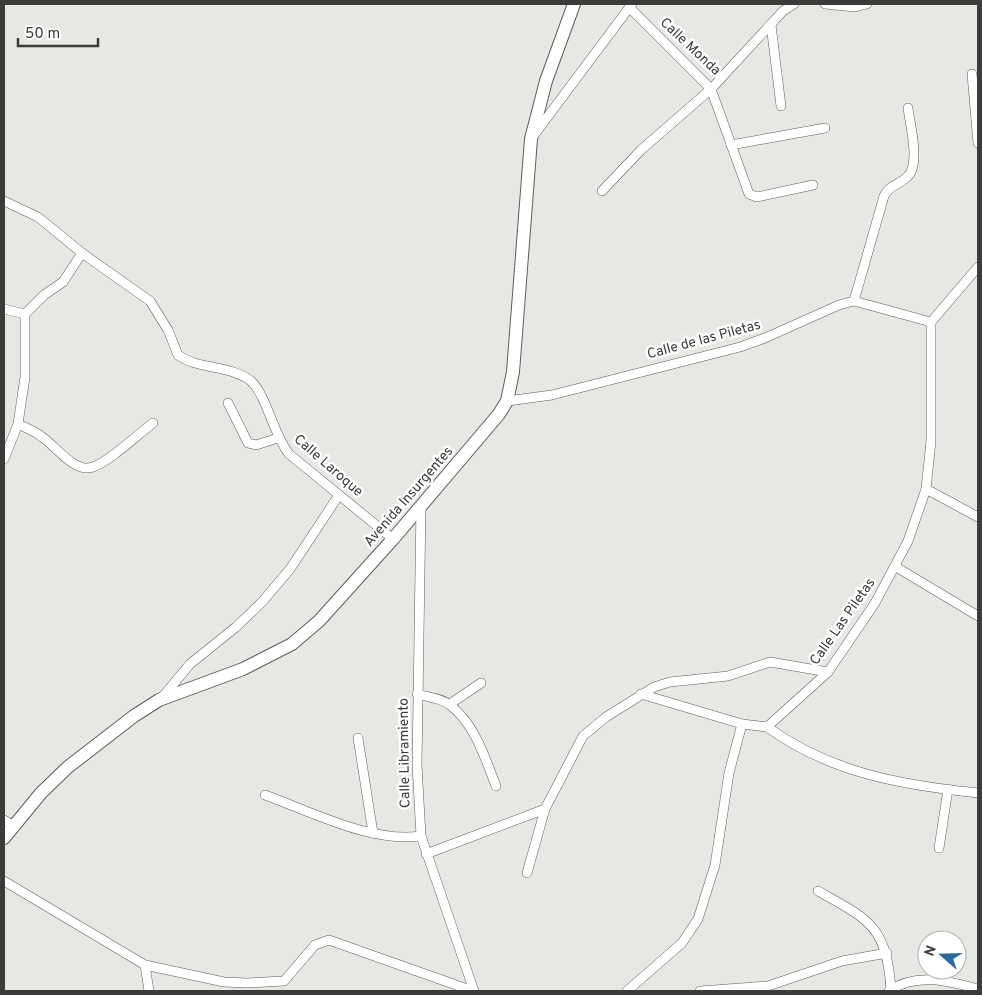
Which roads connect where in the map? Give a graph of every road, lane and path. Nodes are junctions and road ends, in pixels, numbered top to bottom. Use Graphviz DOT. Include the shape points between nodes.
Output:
graph roads {
  1 [pos="574,4"];
  2 [pos="794,4"];
  3 [pos="825,4"];
  4 [pos="867,4"];
  5 [pos="631,6"];
  6 [pos="771,25"];
  7 [pos="972,74"];
  8 [pos="711,89"];
  9 [pos="781,106"];
  10 [pos="908,108"];
  11 [pos="825,128"];
  12 [pos="530,140"];
  13 [pos="978,143"];
  14 [pos="731,145"];
  15 [pos="813,185"];
  16 [pos="602,191"];
  17 [pos="4,201"];
  18 [pos="82,253"];
  19 [pos="978,268"];
  20 [pos="854,301"];
  21 [pos="4,309"];
  22 [pos="25,314"];
  23 [pos="932,322"];
  24 [pos="507,401"];
  25 [pos="228,402"];
  26 [pos="152,423"];
  27 [pos="18,424"];
  28 [pos="278,438"];
  29 [pos="4,459"];
  30 [pos="926,489"];
  31 [pos="339,495"];
  32 [pos="421,505"];
  33 [pos="978,517"];
  34 [pos="392,539"];
  35 [pos="896,567"];
  36 [pos="978,616"];
  37 [pos="828,672"];
  38 [pos="481,683"];
  39 [pos="417,694"];
  40 [pos="641,694"];
  41 [pos="159,700"];
  42 [pos="450,704"];
  43 [pos="742,724"];
  44 [pos="767,727"];
  45 [pos="358,738"];
  46 [pos="496,786"];
  47 [pos="948,790"];
  48 [pos="978,790"];
  49 [pos="265,795"];
  50 [pos="545,809"];
  51 [pos="8,823"];
  52 [pos="373,833"];
  53 [pos="421,836"];
  54 [pos="4,838"];
  55 [pos="939,848"];
  56 [pos="426,854"];
  57 [pos="527,873"];
  58 [pos="4,881"];
  59 [pos="818,891"];
  60 [pos="887,954"];
  61 [pos="145,965"];
  62 [pos="284,981"];
  63 [pos="961,988"];
  64 [pos="978,989"];
  65 [pos="736,990"];
  66 [pos="890,990"];
  67 [pos="149,991"];
  68 [pos="287,991"];
  69 [pos="474,991"];
  70 [pos="627,991"];
  71 [pos="700,991"];
  1 -- 12 [label="main road, Avenida Insurgentes" via="546,81"];
  2 -- 6 [label="street, Calle Monda"];
  3 -- 4 [label="street" via="854,7"];
  5 -- 8 [label="street, Calle Monda"];
  5 -- 12 [label="street"];
  6 -- 8 [label="street, Calle Monda"];
  6 -- 9 [label="street"];
  7 -- 13 [label="street"];
  8 -- 14 [label="street"];
  8 -- 16 [label="street"];
  10 -- 20 [label="street" via="913,168 907,178 889,188 884,196"];
  11 -- 14 [label="street"];
  12 -- 24 [label="main road, Avenida Insurgentes" via="513,372"];
  14 -- 15 [label="street" via="751,196"];
  17 -- 18 [label="street, Calle Laroque" via="38,217"];
  18 -- 22 [label="street" via="63,282"];
  18 -- 28 [label="street, Calle Laroque" via="150,301 168,330 178,355 250,381 261,397"];
  19 -- 23 [label="street"];
  20 -- 23 [label="street"];
  20 -- 24 [label="street, Calle de las Piletas" via="740,347 552,395"];
  21 -- 22 [label="street"];
  22 -- 27 [label="street" via="26,365"];
  23 -- 30 [label="street, Calle Las Piletas" via="932,417"];
  24 -- 32 [label="main road, Avenida Insurgentes"];
  25 -- 28 [label="street" via="248,443 256,445"];
  26 -- 27 [label="street" via="104,461 87,468 76,465 43,437"];
  27 -- 29 [label="street"];
  28 -- 31 [label="street, Calle Laroque" via="288,454"];
  30 -- 33 [label="street"];
  30 -- 35 [label="street, Calle Las Piletas"];
  31 -- 34 [label="street, Calle Laroque"];
  31 -- 41 [label="street" via="290,569 263,601 190,664"];
  32 -- 34 [label="main road, Avenida Insurgentes"];
  32 -- 39 [label="street, Calle Libramiento"];
  34 -- 41 [label="main road, Avenida Insurgentes" via="319,620 292,644 244,669"];
  35 -- 36 [label="street"];
  35 -- 37 [label="street, Calle Las Piletas"];
  37 -- 40 [label="street" via="770,662 728,676 670,682"];
  37 -- 44 [label="street, Calle Las Piletas"];
  38 -- 42 [label="street"];
  39 -- 42 [label="street"];
  39 -- 53 [label="street, Calle Libramiento"];
  40 -- 43 [label="street"];
  40 -- 50 [label="street" via="606,716 583,736"];
  41 -- 51 [label="main road, Avenida Insurgentes" via="68,767"];
  42 -- 46 [label="street" via="476,737"];
  43 -- 44 [label="street"];
  43 -- 70 [label="street" via="729,772 715,865 698,919 682,943"];
  44 -- 47 [label="street" via="812,755 838,766 862,774"];
  45 -- 52 [label="street"];
  47 -- 48 [label="street"];
  47 -- 55 [label="street"];
  49 -- 52 [label="street"];
  50 -- 56 [label="street"];
  50 -- 57 [label="street"];
  51 -- 54 [label="main road, Avenida Insurgentes"];
  52 -- 53 [label="street" via="398,838"];
  53 -- 56 [label="street, Calle Libramiento"];
  56 -- 69 [label="street, Calle Libramiento"];
  58 -- 61 [label="street"];
  59 -- 60 [label="street" via="859,914 880,936"];
  60 -- 65 [label="street" via="842,961 768,986"];
  60 -- 66 [label="street"];
  61 -- 62 [label="street" via="224,982"];
  61 -- 67 [label="street"];
  62 -- 68 [label="street"];
  62 -- 69 [label="street" via="316,945 329,940"];
  63 -- 64 [label="street"];
  63 -- 66 [label="street" via="940,980 913,980"];
  65 -- 71 [label="street"];
}
